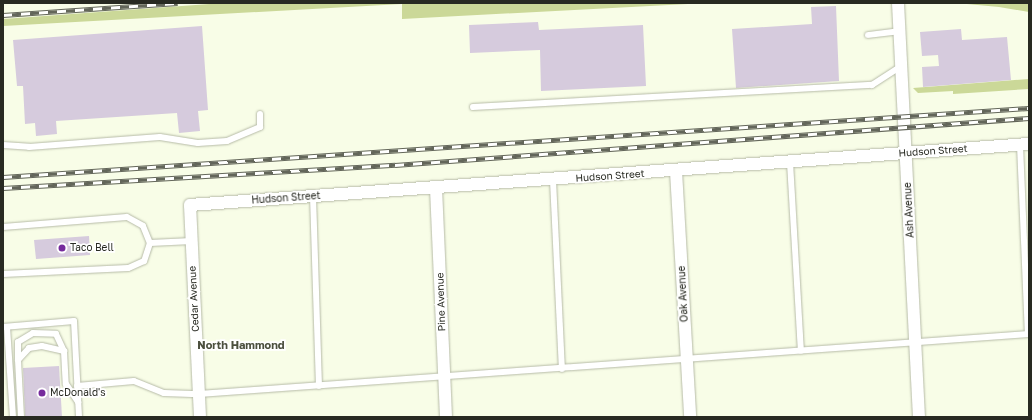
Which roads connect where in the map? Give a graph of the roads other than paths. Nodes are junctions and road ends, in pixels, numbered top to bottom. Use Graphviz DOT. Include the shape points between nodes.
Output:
graph roads {
  1 [pos="898,3"];
  2 [pos="900,32"];
  3 [pos="868,35"];
  4 [pos="901,66"];
  5 [pos="473,107"];
  6 [pos="260,114"];
  7 [pos="1024,145"];
  8 [pos="3,146"];
  9 [pos="906,153"];
  10 [pos="790,162"];
  11 [pos="676,171"];
  12 [pos="553,180"];
  13 [pos="436,188"];
  14 [pos="313,196"];
  15 [pos="190,205"];
  16 [pos="3,227"];
  17 [pos="192,241"];
  18 [pos="150,244"];
  19 [pos="3,274"];
  20 [pos="5,327"];
  21 [pos="1029,334"];
  22 [pos="916,342"];
  23 [pos="64,351"];
  24 [pos="800,351"];
  25 [pos="18,360"];
  26 [pos="686,360"];
  27 [pos="562,369"];
  28 [pos="444,378"];
  29 [pos="77,386"];
  30 [pos="319,386"];
  31 [pos="199,394"];
  32 [pos="78,402"];
  33 [pos="13,417"];
  34 [pos="21,417"];
  35 [pos="79,417"];
  36 [pos="200,417"];
  37 [pos="446,417"];
  38 [pos="690,417"];
  39 [pos="919,417"];
  1 -- 2 [label="street, Ash Avenue"];
  2 -- 3 [label="lane"];
  2 -- 4 [label="street, Ash Avenue"];
  4 -- 5 [label="lane" via="872,84"];
  4 -- 9 [label="street, Ash Avenue"];
  6 -- 8 [label="lane" via="260,127 227,141 198,143 160,136 29,147"];
  7 -- 9 [label="street, Hudson Street"];
  7 -- 21 [label="lane"];
  9 -- 10 [label="street, Hudson Street"];
  9 -- 22 [label="street, Ash Avenue"];
  10 -- 11 [label="street, Hudson Street"];
  10 -- 24 [label="lane"];
  11 -- 12 [label="street, Hudson Street"];
  11 -- 26 [label="street, Oak Avenue"];
  12 -- 13 [label="street, Hudson Street"];
  12 -- 27 [label="lane"];
  13 -- 14 [label="street, Hudson Street"];
  13 -- 28 [label="street, Pine Avenue"];
  14 -- 15 [label="street, Hudson Street"];
  14 -- 30 [label="lane"];
  15 -- 17 [label="street, Cedar Avenue"];
  16 -- 18 [label="lane" via="127,217 143,226"];
  17 -- 18 [label="lane"];
  17 -- 31 [label="street, Cedar Avenue"];
  18 -- 19 [label="lane" via="144,261 128,268"];
  20 -- 29 [label="lane" via="74,321"];
  20 -- 33 [label="lane"];
  21 -- 22 [label="lane"];
  22 -- 24 [label="lane"];
  22 -- 39 [label="street, Ash Avenue"];
  23 -- 25 [label="lane" via="42,346 28,348"];
  23 -- 25 [label="lane" via="56,334 33,333 18,342"];
  23 -- 32 [label="lane" via="66,384"];
  24 -- 26 [label="lane"];
  25 -- 34 [label="lane"];
  26 -- 27 [label="lane"];
  26 -- 38 [label="street, Oak Avenue"];
  27 -- 28 [label="lane"];
  28 -- 30 [label="lane"];
  28 -- 37 [label="street, Pine Avenue"];
  29 -- 31 [label="lane" via="134,381 164,393"];
  29 -- 32 [label="lane"];
  30 -- 31 [label="lane"];
  31 -- 36 [label="street, Cedar Avenue"];
  32 -- 35 [label="lane"];
}
